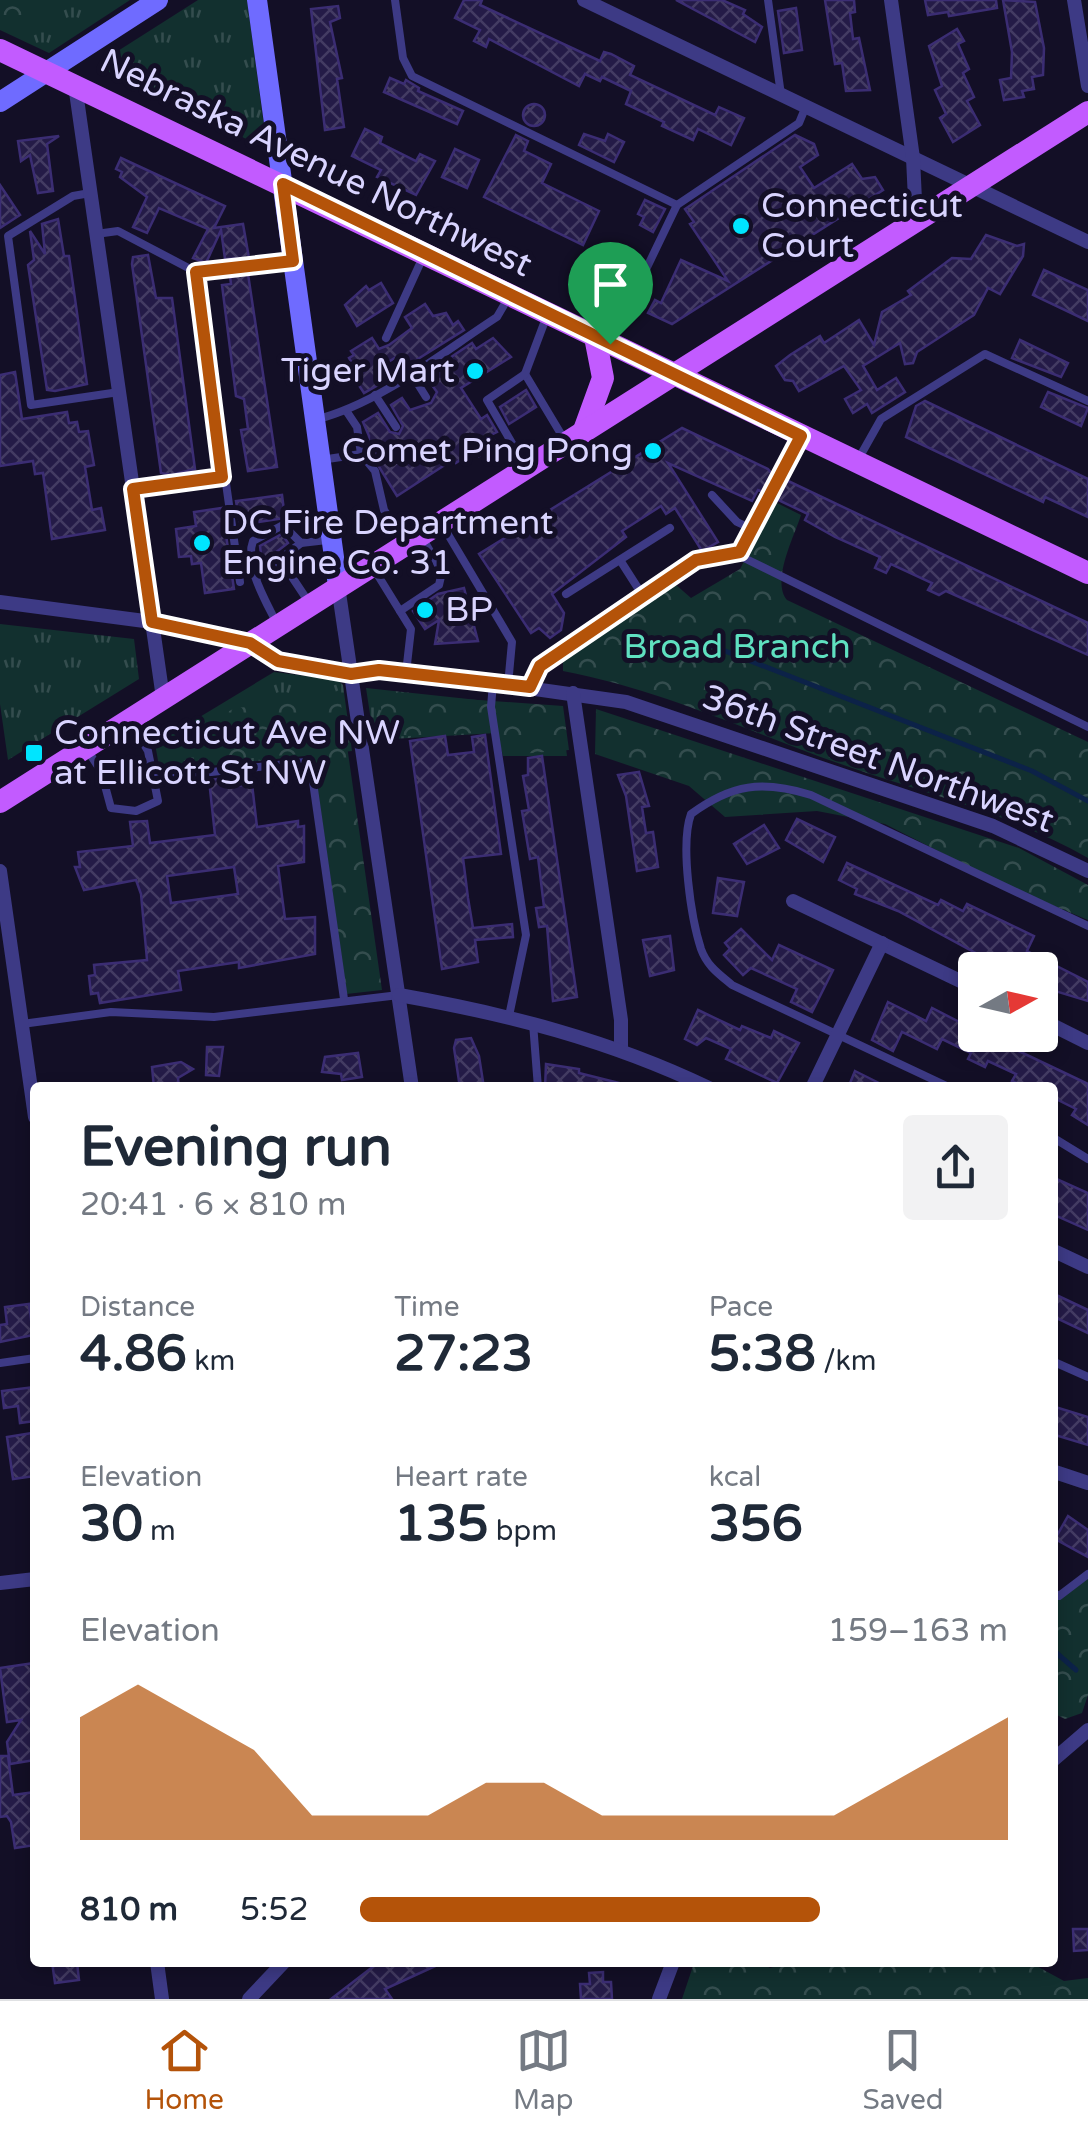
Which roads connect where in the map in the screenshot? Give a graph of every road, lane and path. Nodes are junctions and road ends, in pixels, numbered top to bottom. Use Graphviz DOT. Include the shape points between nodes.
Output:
graph roads {
  1 [pos="158,0"];
  2 [pos="257,0"];
  3 [pos="394,0"];
  4 [pos="584,0"];
  5 [pos="768,0"];
  6 [pos="891,0"];
  7 [pos="1074,0"];
  8 [pos="0,50"];
  9 [pos="46,72"];
  10 [pos="75,85"];
  11 [pos="1088,86"];
  12 [pos="781,95"];
  13 [pos="0,102"];
  14 [pos="806,106"];
  15 [pos="1088,112"];
  16 [pos="913,158"];
  17 [pos="283,184"];
  18 [pos="972,186"];
  19 [pos="90,192"];
  20 [pos="677,205"];
  21 [pos="916,221"];
  22 [pos="96,234"];
  23 [pos="1088,242"];
  24 [pos="424,253"];
  25 [pos="293,261"];
  26 [pos="196,272"];
  27 [pos="510,295"];
  28 [pos="548,314"];
  29 [pos="386,338"];
  30 [pos="603,340"];
  31 [pos="410,372"];
  32 [pos="525,374"];
  33 [pos="675,375"];
  34 [pos="119,392"];
  35 [pos="375,395"];
  36 [pos="426,397"];
  37 [pos="1088,401"];
  38 [pos="347,412"];
  39 [pos="315,420"];
  40 [pos="396,427"];
  41 [pos="801,436"];
  42 [pos="575,438"];
  43 [pos="361,454"];
  44 [pos="320,460"];
  45 [pos="857,462"];
  46 [pos="526,468"];
  47 [pos="222,477"];
  48 [pos="133,489"];
  49 [pos="712,495"];
  50 [pos="670,528"];
  51 [pos="752,528"];
  52 [pos="422,534"];
  53 [pos="332,539"];
  54 [pos="301,544"];
  55 [pos="740,552"];
  56 [pos="280,559"];
  57 [pos="620,560"];
  58 [pos="371,566"];
  59 [pos="1088,573"];
  60 [pos="257,577"];
  61 [pos="240,582"];
  62 [pos="338,586"];
  63 [pos="566,594"];
  64 [pos="643,596"];
  65 [pos="0,602"];
  66 [pos="310,604"];
  67 [pos="400,611"];
  68 [pos="152,622"];
  69 [pos="278,625"];
  70 [pos="250,643"];
  71 [pos="406,673"];
  72 [pos="351,674"];
  73 [pos="500,684"];
  74 [pos="530,687"];
  75 [pos="574,693"];
  76 [pos="163,698"];
  77 [pos="129,720"];
  78 [pos="1088,726"];
  79 [pos="86,748"];
  80 [pos="155,778"];
  81 [pos="0,802"];
  82 [pos="1088,870"];
  83 [pos="0,872"];
  84 [pos="793,901"];
  85 [pos="1088,926"];
  86 [pos="882,944"];
  87 [pos="958,980"];
  88 [pos="398,995"];
  89 [pos="344,999"];
  90 [pos="508,1016"];
  91 [pos="533,1022"];
  92 [pos="22,1024"];
  93 [pos="1058,1028"];
  94 [pos="838,1034"];
  95 [pos="1088,1043"];
  96 [pos="621,1049"];
  97 [pos="30,1082"];
  98 [pos="411,1082"];
  99 [pos="538,1082"];
  100 [pos="696,1082"];
  101 [pos="815,1082"];
  102 [pos="938,1082"];
  103 [pos="1058,1141"];
  104 [pos="1088,1158"];
  105 [pos="1058,1253"];
  106 [pos="1088,1267"];
  107 [pos="30,1359"];
  108 [pos="0,1363"];
  109 [pos="1058,1364"];
  110 [pos="1088,1378"];
  111 [pos="1058,1473"];
  112 [pos="1088,1482"];
  113 [pos="1088,1574"];
  114 [pos="30,1579"];
  115 [pos="0,1584"];
  116 [pos="1058,1595"];
  117 [pos="1088,1730"];
  118 [pos="1058,1756"];
  119 [pos="158,1967"];
  120 [pos="279,1967"];
  121 [pos="671,1967"];
  122 [pos="162,1999"];
  123 [pos="250,1999"];
  124 [pos="659,1999"];
  1 -- 9 [label="street"];
  2 -- 17 [label="street"];
  3 -- 20 [label="lane" via="412,76"];
  4 -- 12 [label="street"];
  5 -- 12 [label="lane"];
  6 -- 16 [label="street"];
  7 -- 11 [label="street"];
  8 -- 9 [label="main road, Nebraska Avenue Northwest"];
  9 -- 10 [label="main road, Nebraska Avenue Northwest"];
  9 -- 13 [label="street"];
  10 -- 17 [label="main road, Nebraska Avenue Northwest"];
  10 -- 19 [label="street"];
  12 -- 14 [label="street"];
  14 -- 16 [label="street"];
  14 -- 20 [label="lane" via="798,122"];
  15 -- 18 [label="main road"];
  16 -- 18 [label="street"];
  16 -- 21 [label="street"];
  17 -- 24 [label="main road, Nebraska Avenue Northwest"];
  17 -- 25 [label="street"];
  18 -- 21 [label="main road"];
  18 -- 23 [label="street"];
  19 -- 22 [label="street"];
  19 -- 34 [label="lane" via="8,236 31,405"];
  20 -- 30 [label="lane"];
  21 -- 33 [label="main road"];
  22 -- 26 [label="lane" via="118,232"];
  22 -- 34 [label="street"];
  24 -- 27 [label="main road, Nebraska Avenue Northwest"];
  24 -- 29 [label="lane"];
  25 -- 26 [label="lane"];
  25 -- 39 [label="street"];
  26 -- 47 [label="lane"];
  27 -- 28 [label="main road, Nebraska Avenue Northwest"];
  27 -- 31 [label="lane" via="497,317"];
  28 -- 30 [label="main road, Nebraska Avenue Northwest"];
  28 -- 32 [label="lane"];
  30 -- 33 [label="main road, Nebraska Avenue Northwest"];
  30 -- 42 [label="main road" via="603,378"];
  31 -- 35 [label="lane"];
  31 -- 36 [label="lane"];
  32 -- 42 [label="lane"];
  32 -- 46 [label="lane" via="486,400"];
  33 -- 41 [label="main road, Nebraska Avenue Northwest"];
  33 -- 42 [label="main road"];
  34 -- 48 [label="street"];
  35 -- 38 [label="lane"];
  35 -- 40 [label="lane"];
  37 -- 45 [label="lane" via="985,354 881,419"];
  38 -- 39 [label="lane"];
  38 -- 43 [label="lane"];
  39 -- 44 [label="street"];
  41 -- 45 [label="main road, Nebraska Avenue Northwest"];
  41 -- 51 [label="lane"];
  42 -- 46 [label="main road"];
  43 -- 44 [label="lane"];
  43 -- 52 [label="lane" via="376,471 384,510"];
  44 -- 53 [label="street"];
  45 -- 59 [label="main road, Nebraska Avenue Northwest"];
  46 -- 52 [label="main road"];
  47 -- 48 [label="lane"];
  47 -- 61 [label="lane"];
  48 -- 68 [label="street"];
  49 -- 51 [label="lane"];
  50 -- 57 [label="lane"];
  51 -- 55 [label="lane"];
  52 -- 58 [label="main road"];
  52 -- 67 [label="lane" via="442,572 439,585"];
  52 -- 73 [label="lane" via="512,642"];
  53 -- 54 [label="lane"];
  53 -- 62 [label="street"];
  54 -- 56 [label="lane"];
  54 -- 60 [label="lane" via="284,525 253,541"];
  55 -- 64 [label="lane" via="696,560"];
  55 -- 78 [label="lane"];
  56 -- 60 [label="lane"];
  56 -- 66 [label="lane"];
  57 -- 63 [label="lane"];
  57 -- 64 [label="lane"];
  58 -- 62 [label="main road"];
  58 -- 67 [label="lane"];
  60 -- 69 [label="lane"];
  62 -- 66 [label="main road"];
  62 -- 72 [label="street"];
  64 -- 74 [label="lane" via="540,666"];
  65 -- 68 [label="street, 36th Street Northwest"];
  66 -- 69 [label="main road"];
  67 -- 71 [label="lane" via="411,629"];
  68 -- 70 [label="street, 36th Street Northwest"];
  68 -- 76 [label="street"];
  69 -- 70 [label="main road"];
  70 -- 72 [label="street, 36th Street Northwest" via="278,661"];
  70 -- 76 [label="main road"];
  71 -- 72 [label="street, 36th Street Northwest"];
  71 -- 73 [label="street, 36th Street Northwest"];
  72 -- 88 [label="street"];
  73 -- 74 [label="street, 36th Street Northwest"];
  73 -- 90 [label="lane" via="491,707 526,934"];
  74 -- 75 [label="street, 36th Street Northwest"];
  75 -- 82 [label="street, 36th Street Northwest" via="640,706 968,817"];
  75 -- 96 [label="street"];
  76 -- 77 [label="main road"];
  77 -- 79 [label="main road"];
  77 -- 80 [label="lane"];
  79 -- 80 [label="lane" via="111,808 136,811 158,802"];
  79 -- 81 [label="main road"];
  80 -- 89 [label="lane" via="305,762"];
  83 -- 92 [label="street"];
  84 -- 86 [label="street"];
  85 -- 94 [label="lane" via="810,795 775,784 742,785 715,797 691,814 686,828 701,948 712,969 732,984"];
  86 -- 87 [label="street"];
  86 -- 94 [label="street"];
  88 -- 89 [label="lane"];
  88 -- 90 [label="street"];
  88 -- 98 [label="street"];
  89 -- 92 [label="lane" via="214,1017 112,1012"];
  90 -- 91 [label="street"];
  91 -- 96 [label="street"];
  91 -- 99 [label="lane"];
  92 -- 97 [label="street"];
  93 -- 95 [label="street"];
  94 -- 101 [label="street"];
  94 -- 102 [label="lane"];
  96 -- 100 [label="street"];
  103 -- 104 [label="lane"];
  105 -- 106 [label="street"];
  107 -- 108 [label="lane"];
  109 -- 110 [label="lane"];
  111 -- 112 [label="street"];
  113 -- 116 [label="lane"];
  114 -- 115 [label="street"];
  117 -- 118 [label="street"];
  119 -- 122 [label="street"];
  120 -- 123 [label="street"];
  121 -- 124 [label="street"];
}
